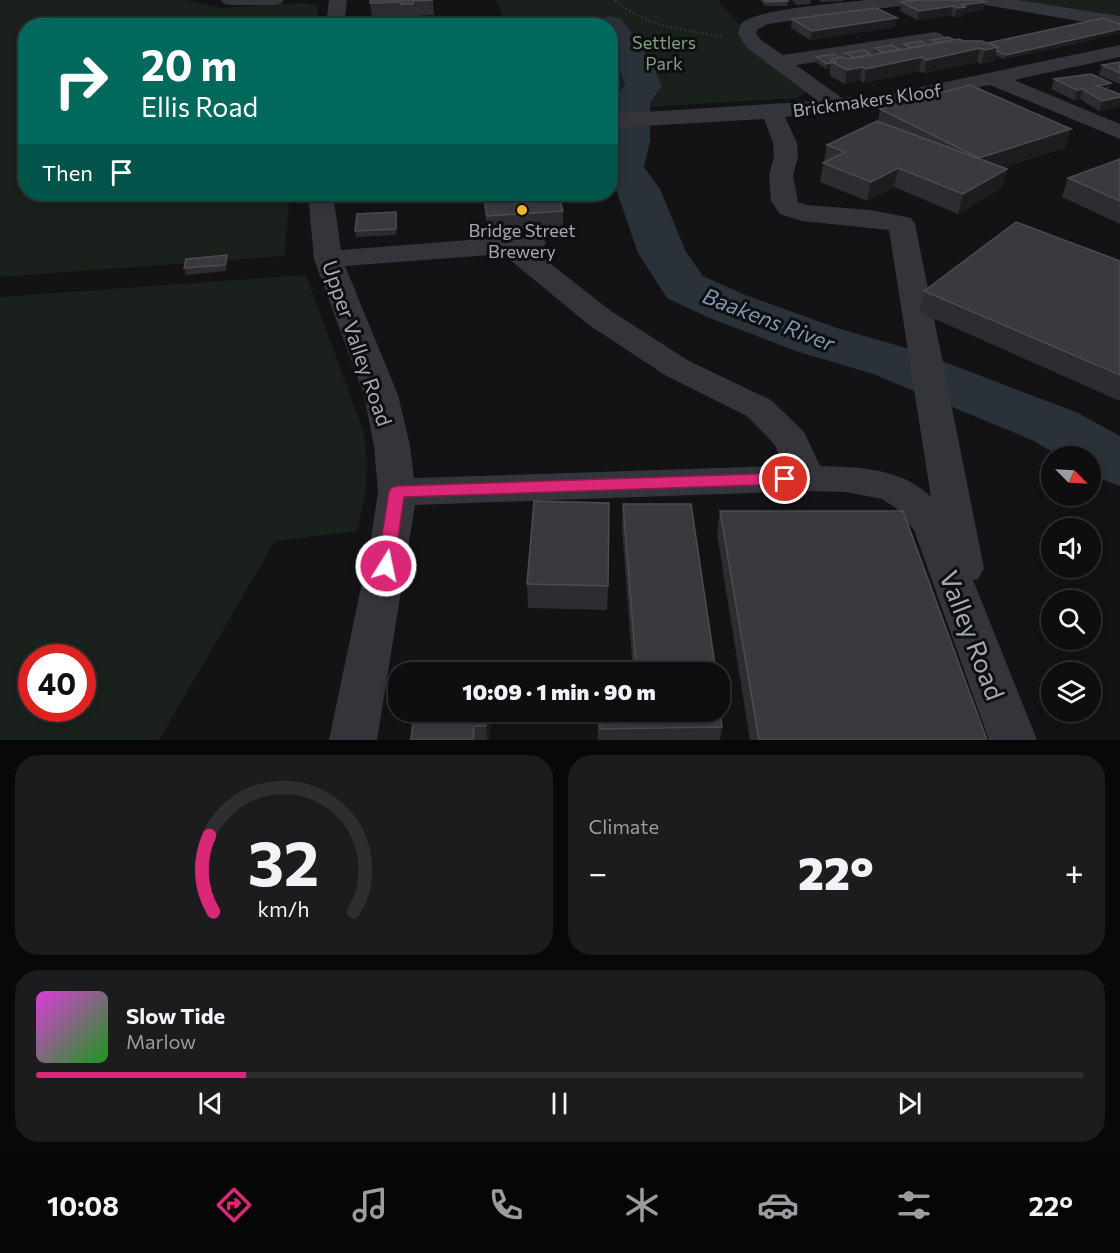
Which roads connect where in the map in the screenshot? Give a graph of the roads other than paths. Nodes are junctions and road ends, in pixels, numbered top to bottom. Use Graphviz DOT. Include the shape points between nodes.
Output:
graph roads {
  1 [pos="230,0"];
  2 [pos="275,0"];
  3 [pos="338,0"];
  4 [pos="906,0"];
  5 [pos="985,0"];
  6 [pos="336,18"];
  7 [pos="1120,22"];
  8 [pos="935,38"];
  9 [pos="1120,51"];
  10 [pos="779,62"];
  11 [pos="994,79"];
  12 [pos="839,106"];
  13 [pos="772,112"];
  14 [pos="618,121"];
  15 [pos="1120,132"];
  16 [pos="321,201"];
  17 [pos="542,243"];
  18 [pos="510,245"];
  19 [pos="328,259"];
  20 [pos="807,478"];
  21 [pos="397,492"];
  22 [pos="977,645"];
  23 [pos="353,740"];
  24 [pos="1013,740"];
  1 -- 2 [label="street"];
  3 -- 6 [label="street"];
  4 -- 10 [label="street" via="758,21 749,26 751,39"];
  5 -- 7 [label="street"];
  8 -- 10 [label="street"];
  9 -- 11 [label="street, Brickmakers Kloof"];
  10 -- 12 [label="street"];
  11 -- 12 [label="street, Brickmakers Kloof"];
  11 -- 15 [label="street"];
  12 -- 13 [label="street, Brickmakers Kloof"];
  13 -- 14 [label="street, Brickmakers Kloof"];
  13 -- 22 [label="street" via="785,143 781,175 784,201 789,207 802,213 902,224"];
  16 -- 19 [label="street, Upper Valley Road"];
  17 -- 18 [label="street"];
  18 -- 19 [label="street"];
  18 -- 20 [label="street" via="600,318 677,368 759,408 791,440"];
  19 -- 21 [label="street, Upper Valley Road" via="381,395"];
  20 -- 21 [label="street, Valley Road"];
  20 -- 22 [label="street, Valley Road" via="869,481 899,490 923,510"];
  21 -- 23 [label="street, Upper Valley Road"];
  22 -- 24 [label="street, Valley Road"];
}
